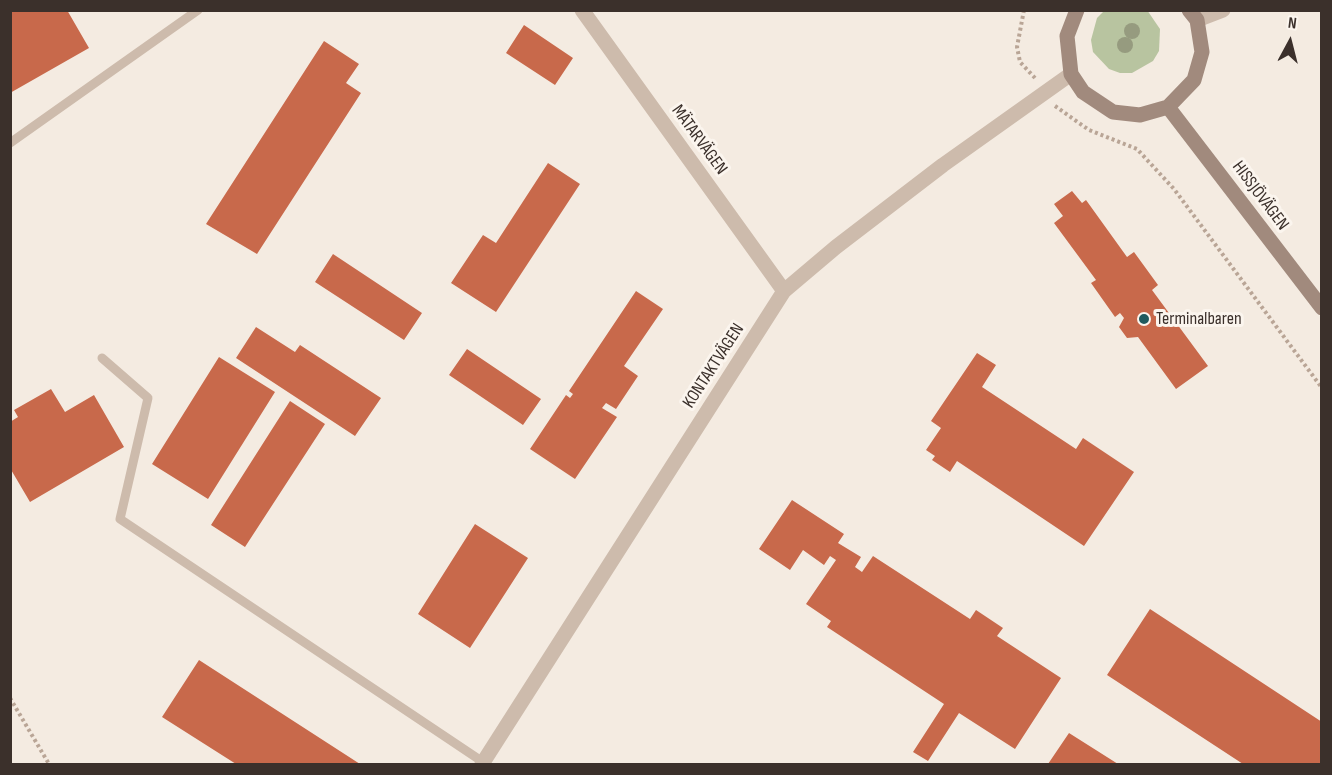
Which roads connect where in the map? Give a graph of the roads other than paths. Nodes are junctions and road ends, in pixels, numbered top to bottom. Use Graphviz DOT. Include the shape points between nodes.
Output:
graph roads {
  1 [pos="198,10"];
  2 [pos="582,10"];
  3 [pos="1077,10"];
  4 [pos="1223,10"];
  5 [pos="1193,15"];
  6 [pos="1071,74"];
  7 [pos="1168,107"];
  8 [pos="10,143"];
  9 [pos="784,291"];
  10 [pos="1322,308"];
  11 [pos="102,358"];
  12 [pos="482,763"];
  1 -- 8 [label="lane"];
  2 -- 9 [label="street, MÄTARVÄGEN"];
  3 -- 6 [label="main road" via="1067,36"];
  4 -- 5 [label="street"];
  5 -- 7 [label="main road" via="1202,52 1194,80"];
  6 -- 7 [label="main road" via="1083,92 1113,112 1140,115"];
  6 -- 9 [label="street, KONTAKTVÄGEN" via="934,172"];
  7 -- 10 [label="main road, HISSJÖVÄGEN"];
  9 -- 12 [label="street, KONTAKTVÄGEN"];
  11 -- 12 [label="lane" via="148,398 120,519"];
}
